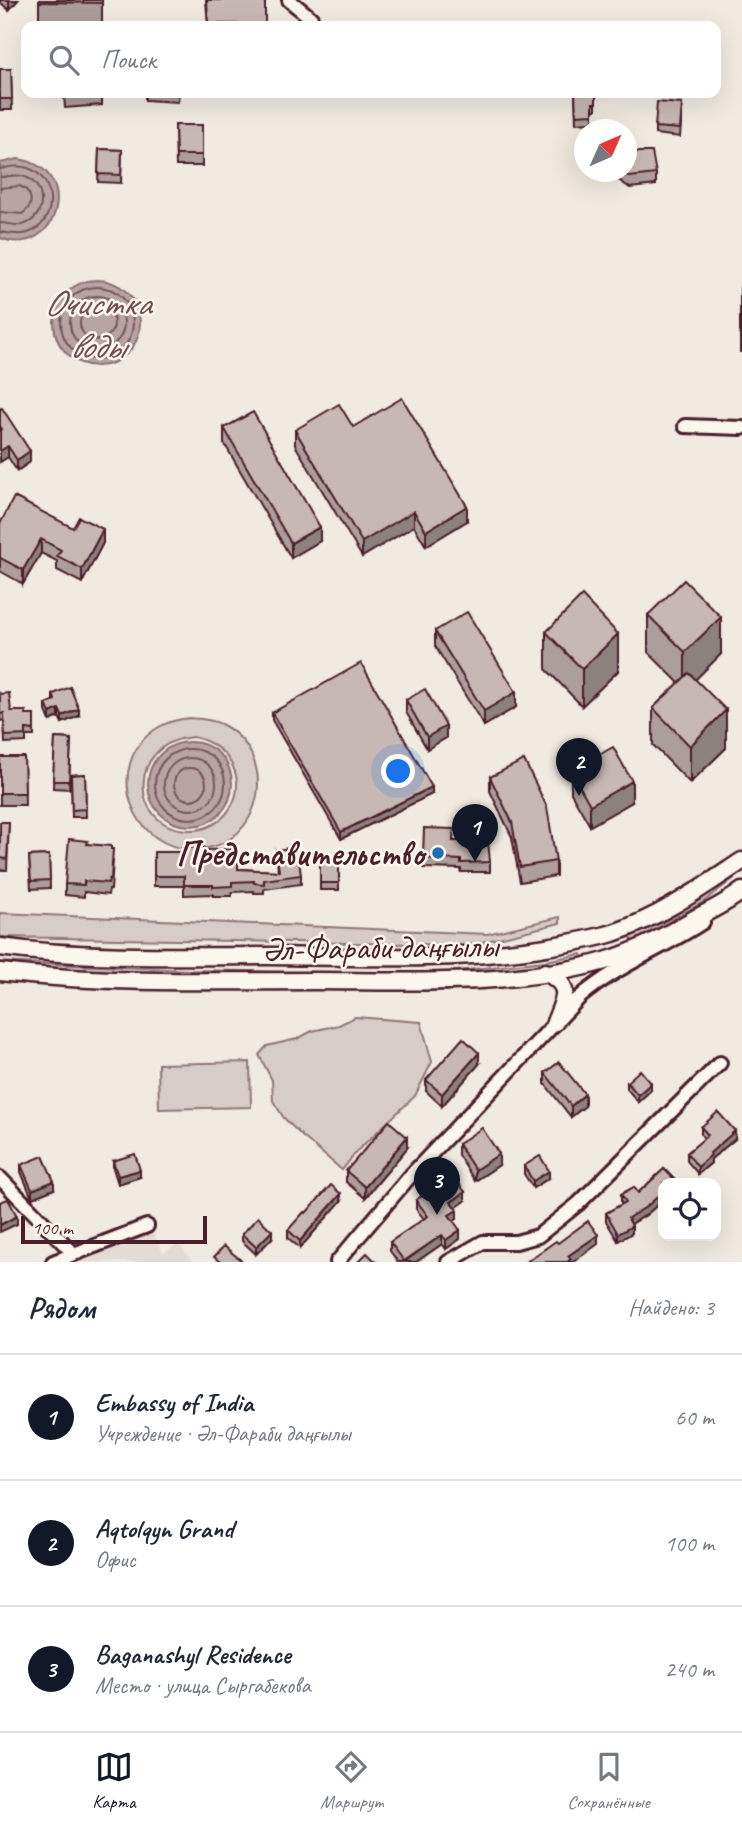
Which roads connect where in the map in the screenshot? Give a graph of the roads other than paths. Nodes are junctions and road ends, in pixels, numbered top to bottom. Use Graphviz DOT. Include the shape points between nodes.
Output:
graph roads {
  1 [pos="289,0"];
  2 [pos="311,18"];
  3 [pos="685,426"];
  4 [pos="742,428"];
  5 [pos="742,861"];
  6 [pos="741,894"];
  7 [pos="0,947"];
  8 [pos="0,972"];
  9 [pos="545,972"];
  10 [pos="555,1022"];
  11 [pos="720,1063"];
  12 [pos="0,1178"];
  13 [pos="147,1226"];
  14 [pos="74,1254"];
  15 [pos="53,1262"];
  16 [pos="337,1262"];
  17 [pos="448,1262"];
  1 -- 2 [label="street"];
  3 -- 4 [label="street"];
  5 -- 7 [label="main road, Әл-Фараби даңғылы" via="690,895 614,933 510,952 402,957 147,956"];
  6 -- 9 [label="main road, Әл-Фараби даңғылы" via="630,953"];
  6 -- 10 [label="street" via="679,938 597,982"];
  8 -- 9 [label="main road, Әл-Фараби даңғылы" via="219,981 434,981"];
  9 -- 10 [label="main road" via="564,986"];
  10 -- 16 [label="street" via="412,1174"];
  11 -- 17 [label="street" via="578,1204 538,1236 516,1242 483,1242"];
  12 -- 14 [label="street"];
  13 -- 14 [label="street"];
  14 -- 15 [label="street"];
}
